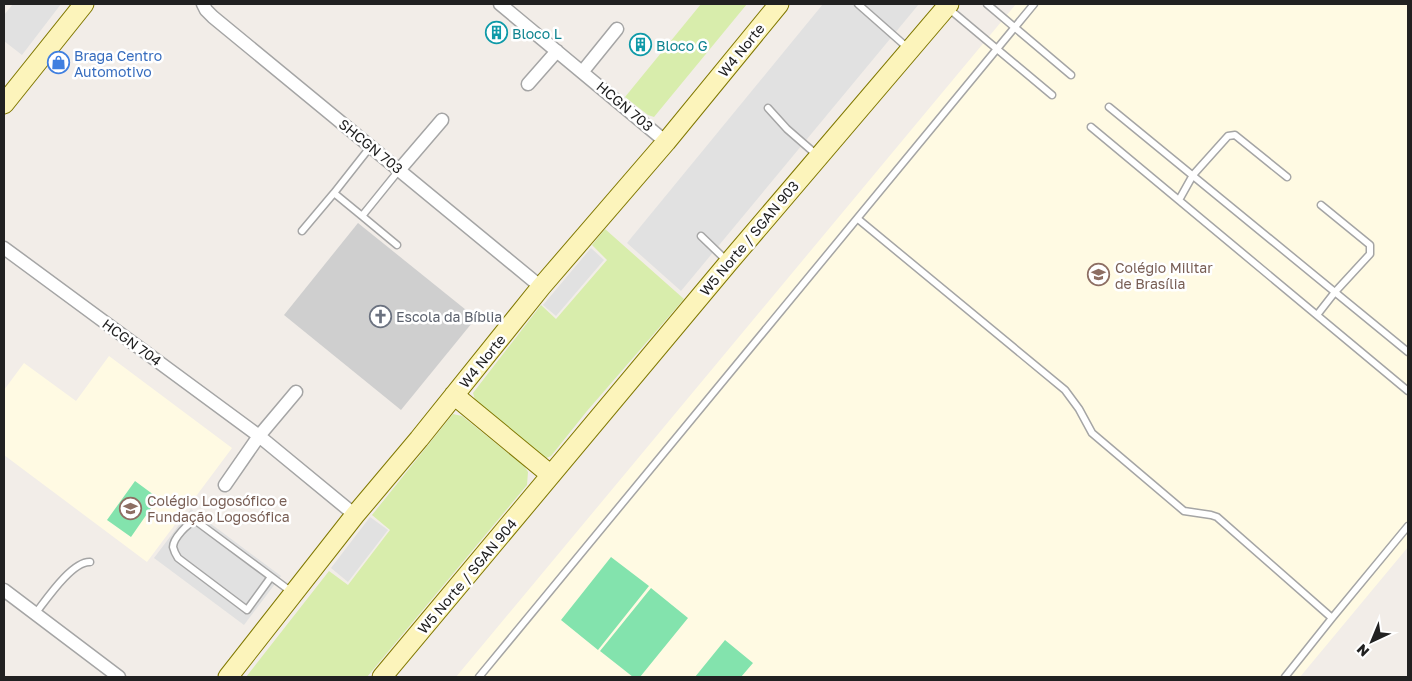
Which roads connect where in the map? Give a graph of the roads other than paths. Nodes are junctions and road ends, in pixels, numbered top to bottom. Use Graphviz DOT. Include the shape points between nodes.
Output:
graph roads {
  1 [pos="84,4"];
  2 [pos="203,4"];
  3 [pos="500,4"];
  4 [pos="779,4"];
  5 [pos="858,4"];
  6 [pos="987,4"];
  7 [pos="1034,4"];
  8 [pos="948,5"];
  9 [pos="1015,27"];
  10 [pos="616,29"];
  11 [pos="998,49"];
  12 [pos="557,50"];
  13 [pos="910,50"];
  14 [pos="583,71"];
  15 [pos="1071,74"];
  16 [pos="528,84"];
  17 [pos="1052,95"];
  18 [pos="4,104"];
  19 [pos="1109,106"];
  20 [pos="768,108"];
  21 [pos="442,120"];
  22 [pos="1091,127"];
  23 [pos="666,142"];
  24 [pos="371,146"];
  25 [pos="819,156"];
  26 [pos="400,169"];
  27 [pos="1193,176"];
  28 [pos="1286,177"];
  29 [pos="334,193"];
  30 [pos="1179,200"];
  31 [pos="1321,205"];
  32 [pos="362,216"];
  33 [pos="858,219"];
  34 [pos="302,231"];
  35 [pos="701,236"];
  36 [pos="397,245"];
  37 [pos="4,248"];
  38 [pos="729,262"];
  39 [pos="541,288"];
  40 [pos="1335,292"];
  41 [pos="1317,315"];
  42 [pos="1408,352"];
  43 [pos="1408,391"];
  44 [pos="296,392"];
  45 [pos="454,395"];
  46 [pos="259,436"];
  47 [pos="551,475"];
  48 [pos="225,485"];
  49 [pos="356,514"];
  50 [pos="1408,526"];
  51 [pos="90,562"];
  52 [pos="271,577"];
  53 [pos="4,590"];
  54 [pos="294,594"];
  55 [pos="34,614"];
  56 [pos="1332,618"];
  57 [pos="119,677"];
  58 [pos="228,677"];
  59 [pos="382,677"];
  60 [pos="479,677"];
  61 [pos="1285,677"];
  1 -- 18 [label="main road"];
  2 -- 24 [label="street, SHCGN 703" via="214,17"];
  3 -- 12 [label="street, HCGN 703"];
  4 -- 23 [label="main road, W4 Norte"];
  5 -- 13 [label="lane"];
  6 -- 9 [label="lane"];
  7 -- 9 [label="lane"];
  8 -- 11 [label="lane"];
  8 -- 13 [label="main road, W5 Norte / SGAN 903"];
  9 -- 11 [label="lane"];
  9 -- 15 [label="lane"];
  10 -- 14 [label="street, HCGN 703"];
  11 -- 17 [label="lane"];
  11 -- 33 [label="lane"];
  12 -- 14 [label="street, HCGN 703"];
  12 -- 16 [label="street"];
  13 -- 25 [label="main road, W5 Norte / SGAN 903"];
  14 -- 23 [label="street, HCGN 703"];
  19 -- 27 [label="lane"];
  20 -- 25 [label="lane"];
  21 -- 26 [label="street"];
  22 -- 30 [label="lane"];
  23 -- 39 [label="main road, W4 Norte"];
  24 -- 26 [label="street, SHCGN 703"];
  24 -- 29 [label="lane"];
  25 -- 38 [label="main road, W5 Norte / SGAN 903"];
  26 -- 32 [label="lane"];
  26 -- 39 [label="street, SHCGN 703"];
  27 -- 28 [label="lane" via="1228,136 1235,135"];
  27 -- 30 [label="lane"];
  27 -- 40 [label="lane"];
  29 -- 32 [label="lane"];
  29 -- 34 [label="lane"];
  30 -- 41 [label="lane"];
  31 -- 40 [label="lane" via="1370,245 1370,254"];
  32 -- 36 [label="lane"];
  33 -- 56 [label="lane" via="1065,390 1092,433 1184,511 1217,517"];
  33 -- 60 [label="lane"];
  35 -- 38 [label="lane"];
  37 -- 46 [label="street, HCGN 704"];
  38 -- 47 [label="main road, W5 Norte / SGAN 903"];
  39 -- 45 [label="main road, W4 Norte"];
  40 -- 41 [label="lane"];
  40 -- 42 [label="lane"];
  41 -- 43 [label="lane"];
  44 -- 46 [label="street"];
  45 -- 47 [label="main road"];
  45 -- 49 [label="main road, W4 Norte"];
  46 -- 48 [label="street"];
  46 -- 49 [label="street, HCGN 704"];
  47 -- 59 [label="main road, W5 Norte / SGAN 904"];
  49 -- 54 [label="main road, W4 Norte"];
  50 -- 56 [label="lane"];
  51 -- 55 [label="lane" via="82,563 66,575"];
  52 -- 52 [label="lane" via="196,521 187,525 175,541 173,547 178,558 247,610"];
  52 -- 54 [label="lane"];
  53 -- 55 [label="street"];
  54 -- 58 [label="main road, W4 Norte"];
  55 -- 57 [label="street"];
  56 -- 61 [label="lane"];
}
